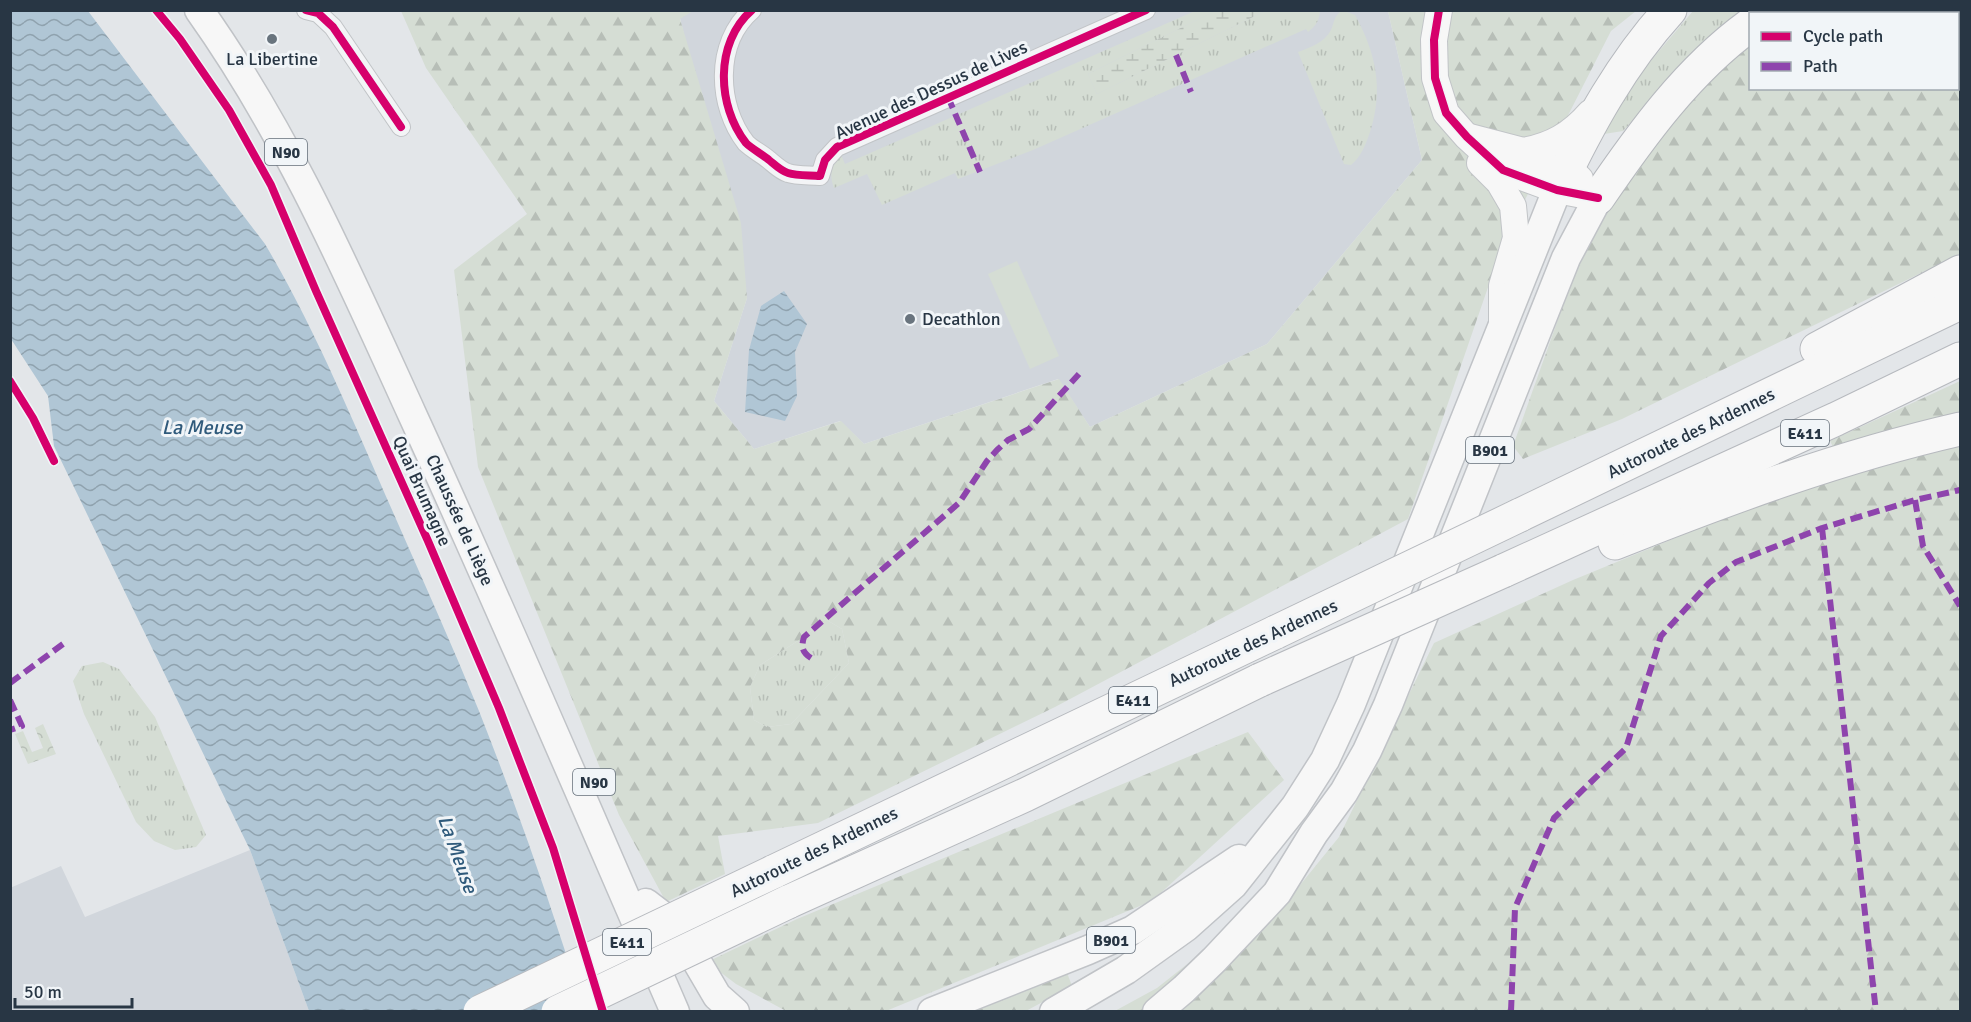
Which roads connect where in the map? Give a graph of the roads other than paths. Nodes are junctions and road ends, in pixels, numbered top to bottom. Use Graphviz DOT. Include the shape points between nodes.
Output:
graph roads {
  1 [pos="199,10"];
  2 [pos="306,10"];
  3 [pos="752,10"];
  4 [pos="1146,10"];
  5 [pos="1439,10"];
  6 [pos="1670,10"];
  7 [pos="1749,26"];
  8 [pos="1604,98"];
  9 [pos="401,127"];
  10 [pos="1467,136"];
  11 [pos="1523,151"];
  12 [pos="1563,178"];
  13 [pos="1598,198"];
  14 [pos="329,219"];
  15 [pos="1960,272"];
  16 [pos="1960,303"];
  17 [pos="1502,325"];
  18 [pos="1960,359"];
  19 [pos="1763,398"];
  20 [pos="1960,429"];
  21 [pos="1502,580"];
  22 [pos="1314,833"];
  23 [pos="1273,836"];
  24 [pos="646,903"];
  25 [pos="480,1011"];
  26 [pos="558,1011"];
  27 [pos="655,1011"];
  28 [pos="675,1011"];
  29 [pos="694,1011"];
  30 [pos="735,1011"];
  31 [pos="932,1011"];
  32 [pos="1054,1011"];
  33 [pos="1084,1011"];
  34 [pos="1157,1011"];
  1 -- 14 [label="main road, Chaussée de Liège / N90"];
  2 -- 9 [label="street" via="318,13 333,27"];
  3 -- 4 [label="street, Avenue des Dessus de Lives" via="734,34 725,58 724,91 733,121 747,144 787,173 820,176 825,160 837,147"];
  5 -- 10 [label="street" via="1434,40 1435,78 1446,113"];
  6 -- 8 [label="highway, B901"];
  7 -- 13 [label="highway, B901" via="1684,86 1642,135"];
  8 -- 11 [label="street" via="1568,134"];
  8 -- 12 [label="highway, B901"];
  10 -- 11 [label="street"];
  10 -- 12 [label="street" via="1503,170"];
  10 -- 17 [label="street" via="1479,163 1499,182 1513,206 1516,238 1502,286"];
  11 -- 12 [label="street"];
  12 -- 13 [label="street"];
  12 -- 17 [label="main road, B901"];
  13 -- 22 [label="main road, B901" via="1566,258 1388,705 1344,792"];
  14 -- 24 [label="main road, Chaussée de Liège / N90" via="383,305"];
  14 -- 27 [label="main road" via="316,236 327,268"];
  14 -- 28 [label="main road, Chaussée de Liège / N90"];
  15 -- 19 [label="highway" via="1796,360"];
  16 -- 19 [label="highway, Autoroute des Ardennes / E411"];
  17 -- 23 [label="main road, B901" via="1351,704 1325,760"];
  18 -- 21 [label="highway, Autoroute des Ardennes / E411"];
  19 -- 25 [label="highway, Autoroute des Ardennes / E411, bridge"];
  20 -- 21 [label="highway" via="1810,470"];
  21 -- 26 [label="highway, Autoroute des Ardennes / E411, bridge" via="788,902"];
  22 -- 33 [label="main road, B901" via="1234,915 1177,957"];
  22 -- 34 [label="main road, B901" via="1277,893 1214,960"];
  23 -- 31 [label="main road, B901" via="1132,930"];
  23 -- 32 [label="main road, B901" via="1233,885 1186,927 1126,970"];
  24 -- 29 [label="main road, Chaussée de Liège / N90"];
  24 -- 30 [label="main road" via="676,926 717,996"];
}
